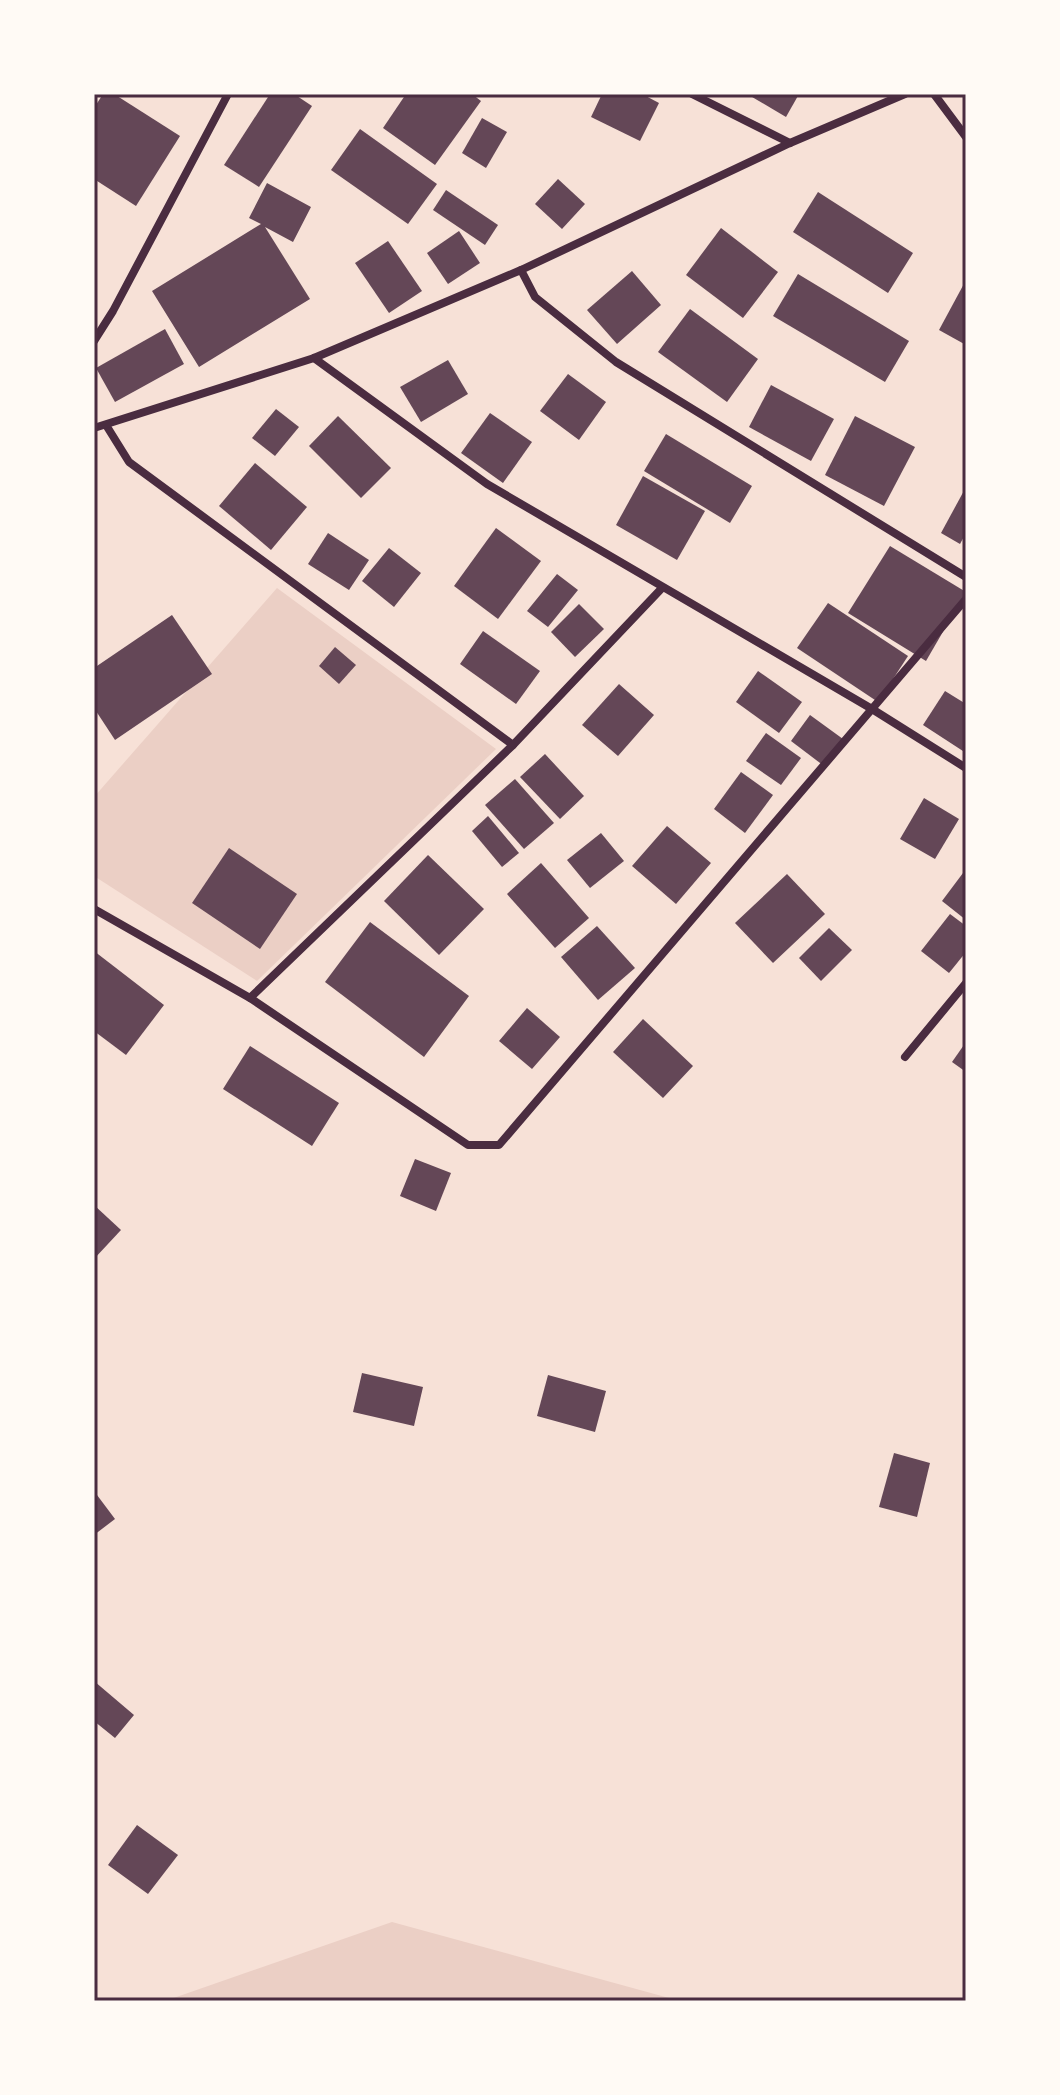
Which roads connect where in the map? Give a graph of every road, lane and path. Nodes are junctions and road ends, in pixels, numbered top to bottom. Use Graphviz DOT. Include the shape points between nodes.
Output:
graph roads {
  1 [pos="228,94"];
  2 [pos="692,94"];
  3 [pos="905,94"];
  4 [pos="934,94"];
  5 [pos="966,137"];
  6 [pos="790,143"];
  7 [pos="521,270"];
  8 [pos="94,341"];
  9 [pos="314,358"];
  10 [pos="106,425"];
  11 [pos="94,428"];
  12 [pos="966,577"];
  13 [pos="662,588"];
  14 [pos="966,599"];
  15 [pos="872,709"];
  16 [pos="513,745"];
  17 [pos="966,768"];
  18 [pos="94,909"];
  19 [pos="966,983"];
  20 [pos="250,998"];
  21 [pos="905,1057"];
  1 -- 8 [label="street"];
  2 -- 6 [label="street"];
  3 -- 6 [label="street"];
  4 -- 5 [label="street"];
  6 -- 7 [label="street"];
  7 -- 9 [label="street"];
  7 -- 12 [label="street" via="535,297 616,362"];
  9 -- 10 [label="street"];
  9 -- 13 [label="street" via="487,484"];
  10 -- 11 [label="street"];
  10 -- 16 [label="street" via="129,462"];
  13 -- 15 [label="street"];
  13 -- 16 [label="street"];
  14 -- 15 [label="street"];
  15 -- 17 [label="street"];
  15 -- 20 [label="street" via="499,1145 468,1145"];
  16 -- 20 [label="street"];
  18 -- 20 [label="street"];
  19 -- 21 [label="street"];
}
